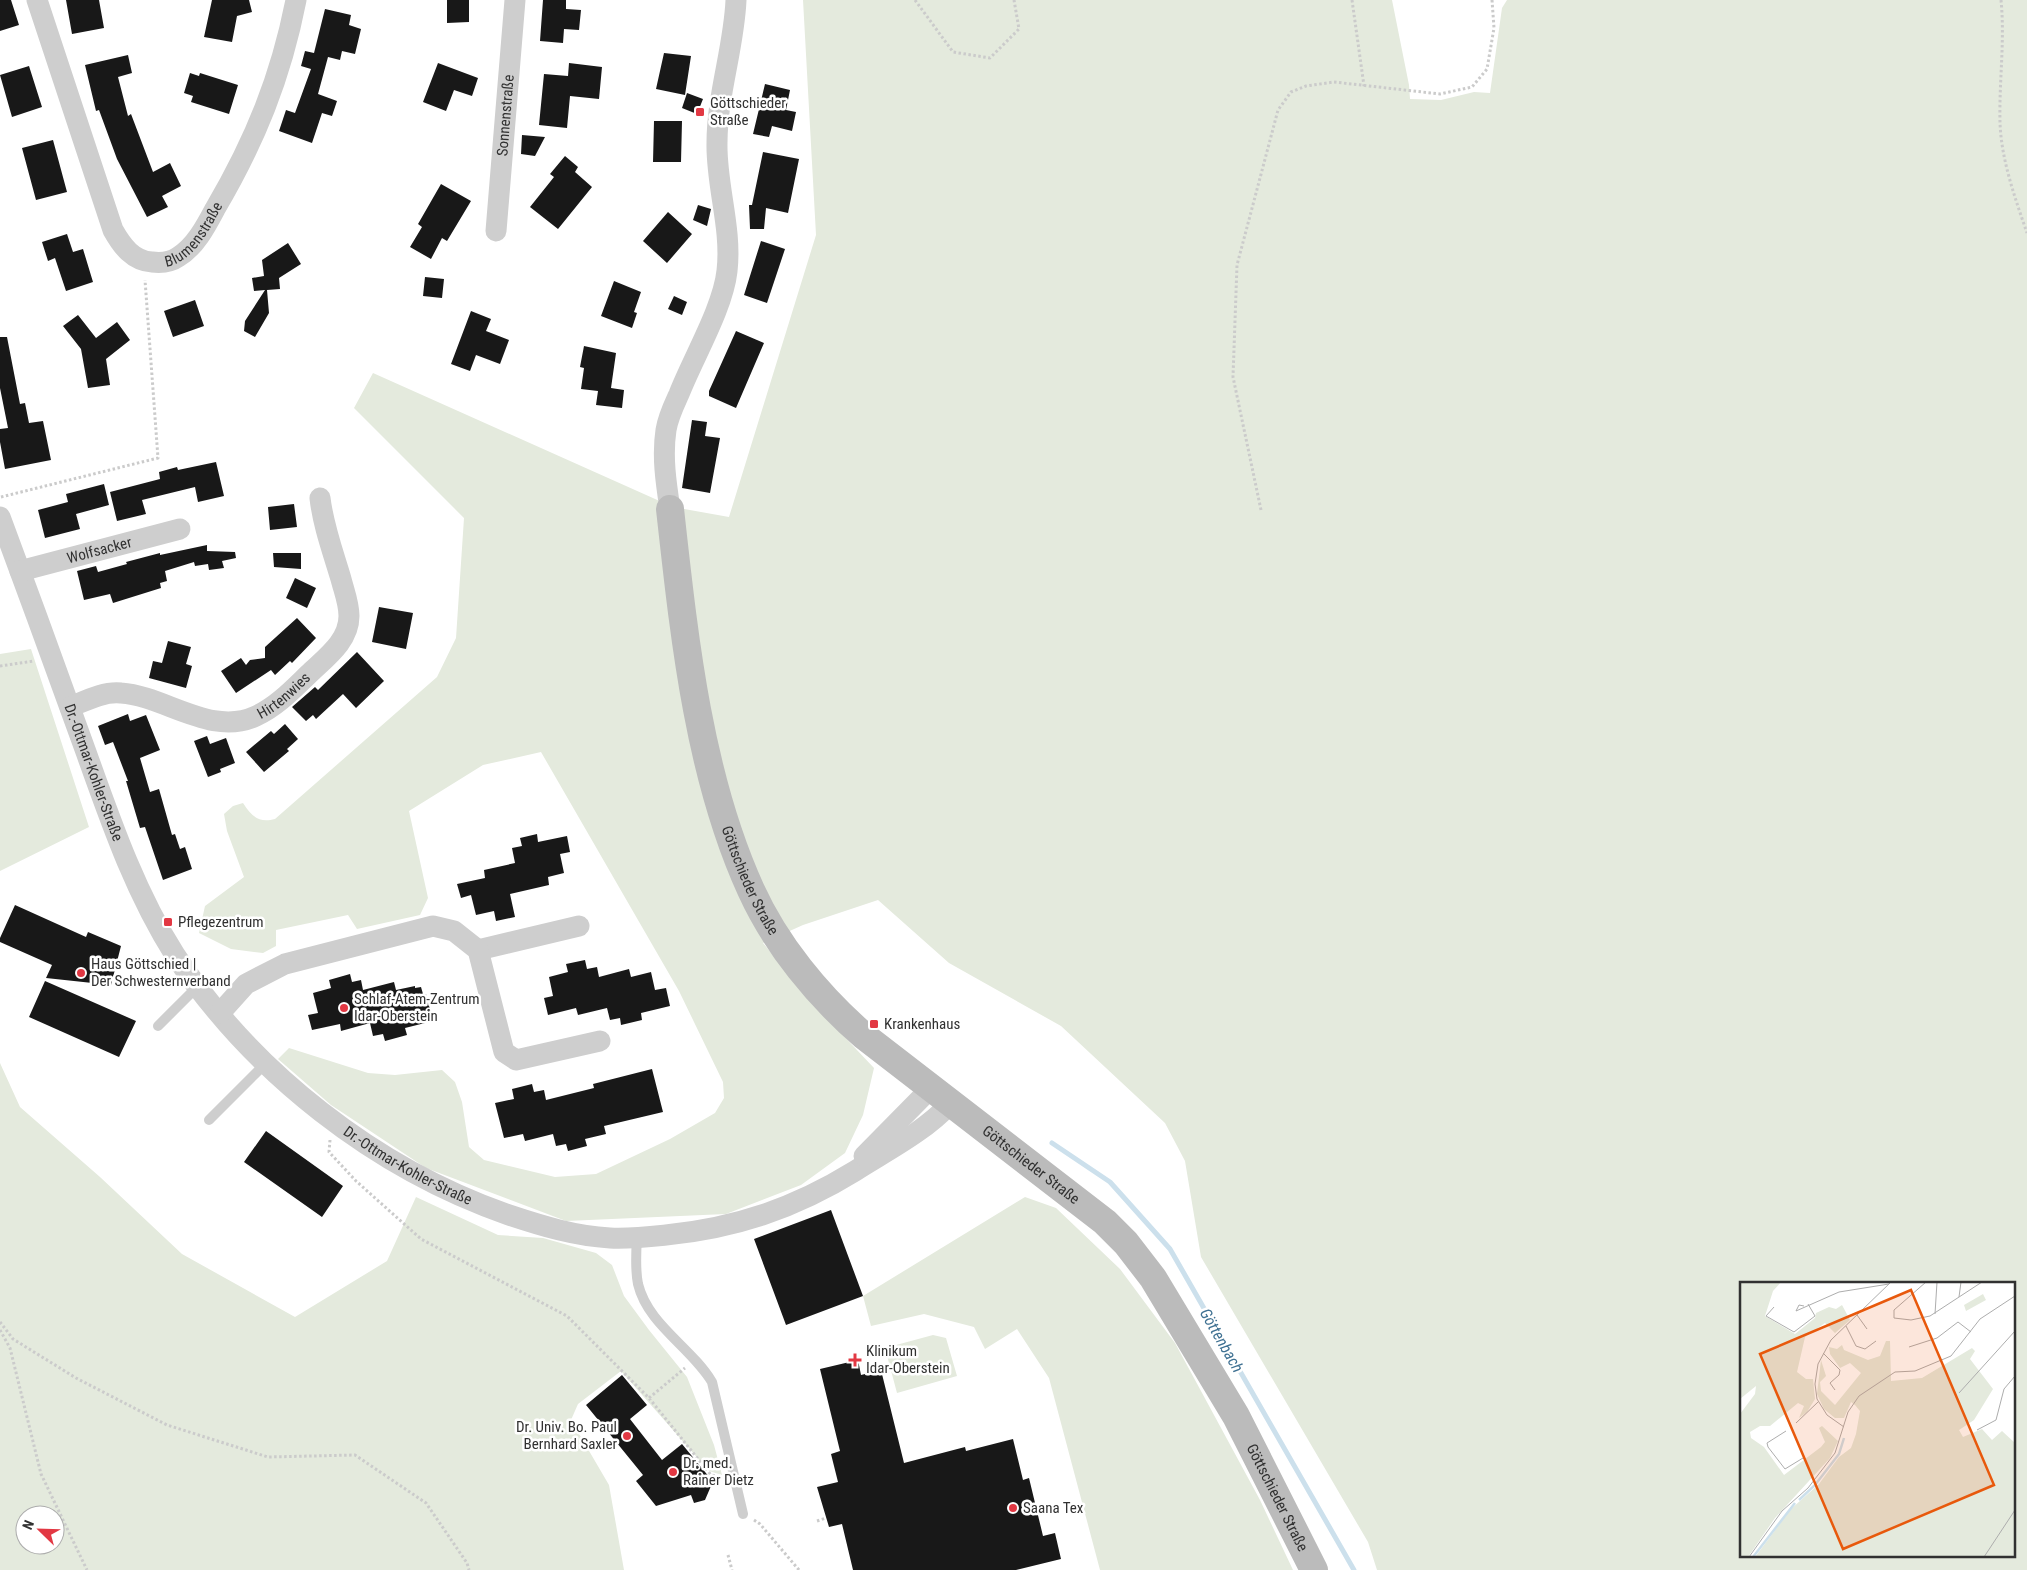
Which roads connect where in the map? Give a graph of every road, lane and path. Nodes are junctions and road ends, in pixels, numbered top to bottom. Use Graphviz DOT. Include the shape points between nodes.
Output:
graph roads {
  1 [pos="37,0"];
  2 [pos="296,0"];
  3 [pos="515,0"];
  4 [pos="736,0"];
  5 [pos="914,0"];
  6 [pos="1014,0"];
  7 [pos="1352,0"];
  8 [pos="1492,0"];
  9 [pos="2001,0"];
  10 [pos="1364,86"];
  11 [pos="496,231"];
  12 [pos="2027,233"];
  13 [pos="149,262"];
  14 [pos="0,497"];
  15 [pos="320,498"];
  16 [pos="670,509"];
  17 [pos="1260,510"];
  18 [pos="0,517"];
  19 [pos="180,529"];
  20 [pos="20,571"];
  21 [pos="53,658"];
  22 [pos="0,666"];
  23 [pos="70,707"];
  24 [pos="579,926"];
  25 [pos="478,950"];
  26 [pos="198,986"];
  27 [pos="220,1013"];
  28 [pos="158,1026"];
  29 [pos="600,1041"];
  30 [pos="266,1063"];
  31 [pos="941,1096"];
  32 [pos="331,1119"];
  33 [pos="209,1120"];
  34 [pos="637,1238"];
  35 [pos="0,1322"];
  36 [pos="0,1330"];
  37 [pos="695,1359"];
  38 [pos="649,1398"];
  39 [pos="735,1482"];
  40 [pos="743,1514"];
  41 [pos="826,1518"];
  42 [pos="817,1521"];
  43 [pos="728,1555"];
  44 [pos="87,1570"];
  45 [pos="469,1570"];
  46 [pos="732,1570"];
  47 [pos="799,1570"];
  48 [pos="1314,1570"];
  1 -- 13 [label="street, Blumenstraße" via="114,230 128,252"];
  2 -- 13 [label="street, Blumenstraße" via="278,76 232,180 186,251 168,261"];
  3 -- 11 [label="street, Sonnenstraße"];
  4 -- 16 [label="street, Göttschieder Straße" via="718,116 717,144 728,270 719,302 666,428 665,474"];
  5 -- 6 [label="path" via="953,52 990,58 1019,30"];
  7 -- 10 [label="path"];
  8 -- 10 [label="path" via="1494,28 1487,69 1472,87 1440,94"];
  9 -- 12 [label="path" via="2004,28 2000,123 2010,187"];
  10 -- 17 [label="path" via="1334,82 1306,86 1291,92 1278,110 1237,265 1233,377"];
  13 -- 14 [label="path" via="144,282 158,458"];
  15 -- 23 [label="street, Hirtenwies" via="348,605 347,630 328,656 286,696 255,717 226,722 118,692"];
  16 -- 31 [label="street, Göttschieder Straße" via="684,627 711,772 723,818 751,891 791,956 837,1012"];
  18 -- 20 [label="street, Dr.-Ottmar-Kohler-Straße"];
  19 -- 20 [label="street, Wolfsacker"];
  20 -- 21 [label="street, Dr.-Ottmar-Kohler-Straße"];
  21 -- 22 [label="path"];
  21 -- 23 [label="street, Dr.-Ottmar-Kohler-Straße"];
  23 -- 26 [label="street, Dr.-Ottmar-Kohler-Straße" via="138,887 176,955"];
  24 -- 25 [label="street"];
  25 -- 27 [label="street" via="454,931 433,926 284,964 246,984"];
  25 -- 29 [label="street" via="504,1052 516,1060"];
  26 -- 27 [label="street, Dr.-Ottmar-Kohler-Straße"];
  26 -- 28 [label="lane"];
  27 -- 30 [label="street, Dr.-Ottmar-Kohler-Straße"];
  30 -- 32 [label="street, Dr.-Ottmar-Kohler-Straße" via="305,1100"];
  30 -- 33 [label="lane"];
  31 -- 34 [label="street, Dr.-Ottmar-Kohler-Straße" via="928,1125 843,1178 790,1205 710,1229"];
  31 -- 48 [label="street, Göttschieder Straße" via="1105,1222 1126,1243 1153,1278 1236,1416"];
  32 -- 34 [label="street, Dr.-Ottmar-Kohler-Straße" via="412,1173 464,1198 570,1233"];
  32 -- 38 [label="path" via="329,1152 356,1181 421,1239 567,1316"];
  34 -- 37 [label="lane" via="638,1282 646,1304"];
  35 -- 45 [label="path" via="13,1339 76,1378 167,1425 268,1457 355,1455 426,1503"];
  36 -- 44 [label="path" via="10,1348 41,1474"];
  37 -- 38 [label="path"];
  37 -- 39 [label="lane" via="712,1382"];
  38 -- 39 [label="path" via="711,1475"];
  39 -- 40 [label="lane"];
  40 -- 47 [label="path" via="760,1524"];
  41 -- 42 [label="path"];
  43 -- 46 [label="path"];
}
